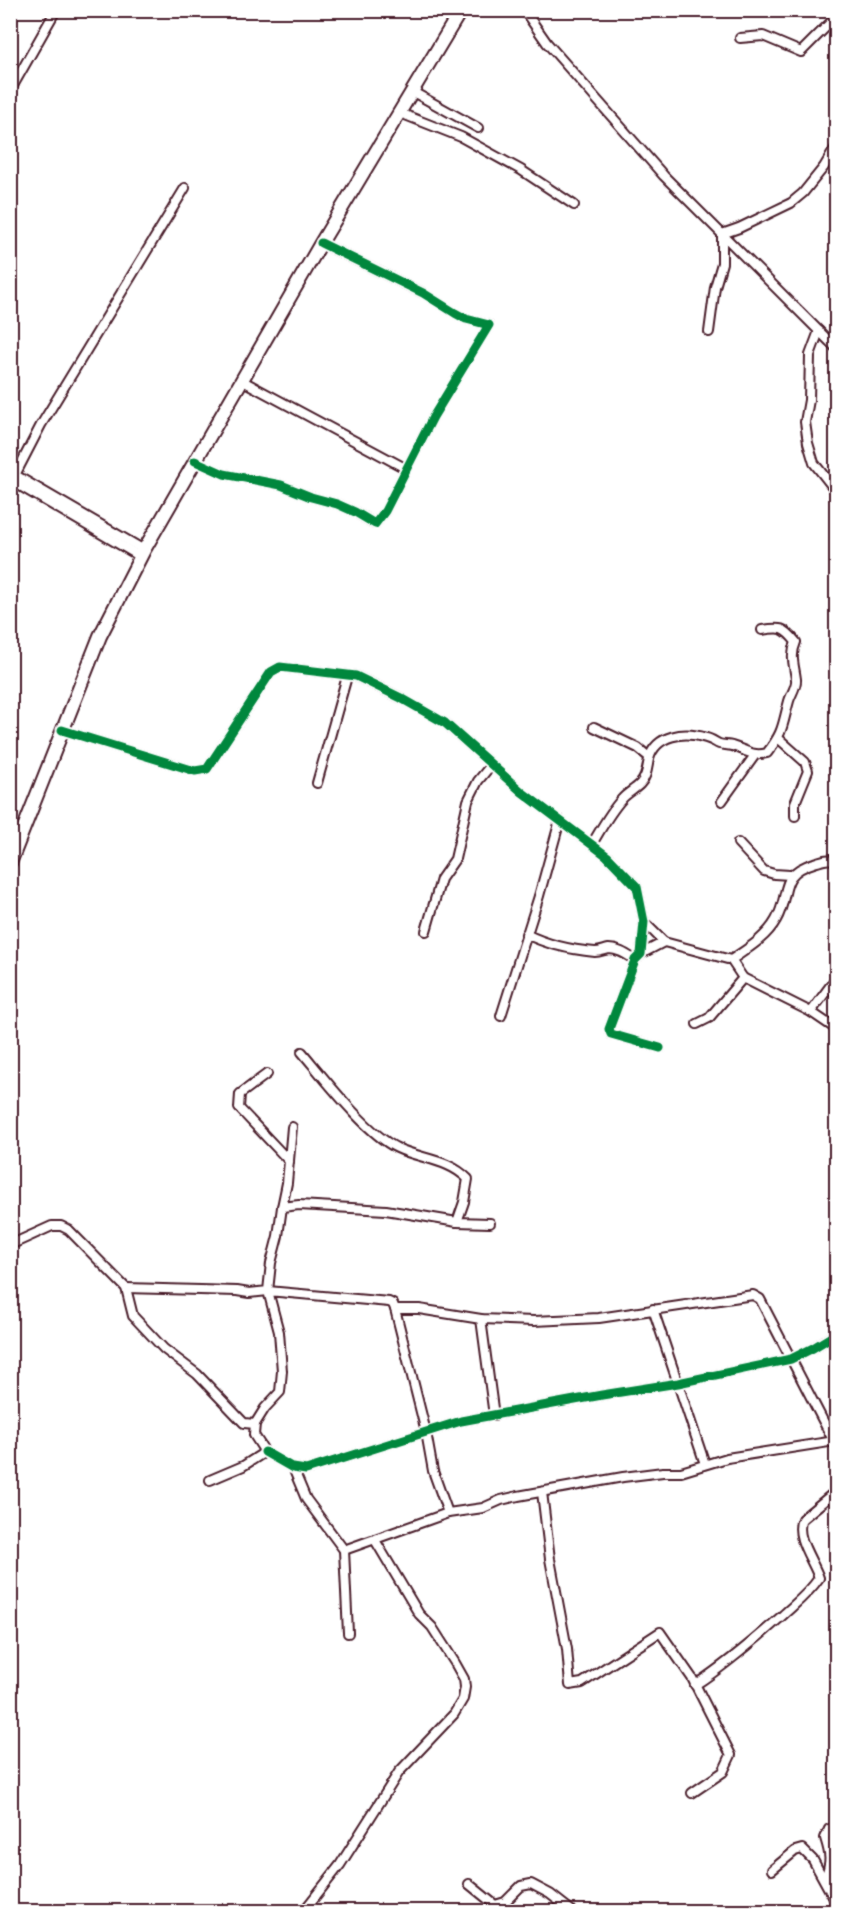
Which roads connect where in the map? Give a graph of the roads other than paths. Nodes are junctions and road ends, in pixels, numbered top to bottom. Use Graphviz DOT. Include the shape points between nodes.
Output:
graph roads {
  1 [pos="56,10"];
  2 [pos="461,10"];
  3 [pos="524,10"];
  4 [pos="837,24"];
  5 [pos="740,38"];
  6 [pos="10,91"];
  7 [pos="413,92"];
  8 [pos="400,113"];
  9 [pos="478,128"];
  10 [pos="837,147"];
  11 [pos="185,188"];
  12 [pos="574,204"];
  13 [pos="722,234"];
  14 [pos="321,243"];
  15 [pos="819,331"];
  16 [pos="709,332"];
  17 [pos="837,348"];
  18 [pos="241,380"];
  19 [pos="195,461"];
  20 [pos="405,468"];
  21 [pos="12,477"];
  22 [pos="837,491"];
  23 [pos="142,553"];
  24 [pos="762,630"];
  25 [pos="346,675"];
  26 [pos="594,727"];
  27 [pos="62,730"];
  28 [pos="778,738"];
  29 [pos="755,755"];
  30 [pos="649,757"];
  31 [pos="491,765"];
  32 [pos="317,783"];
  33 [pos="722,801"];
  34 [pos="795,816"];
  35 [pos="560,820"];
  36 [pos="738,843"];
  37 [pos="592,844"];
  38 [pos="834,857"];
  39 [pos="10,863"];
  40 [pos="790,875"];
  41 [pos="644,922"];
  42 [pos="426,931"];
  43 [pos="526,934"];
  44 [pos="664,942"];
  45 [pos="641,954"];
  46 [pos="635,960"];
  47 [pos="731,960"];
  48 [pos="743,978"];
  49 [pos="837,978"];
  50 [pos="811,1012"];
  51 [pos="501,1016"];
  52 [pos="697,1024"];
  53 [pos="837,1029"];
  54 [pos="660,1048"];
  55 [pos="302,1052"];
  56 [pos="267,1074"];
  57 [pos="292,1127"];
  58 [pos="290,1161"];
  59 [pos="282,1207"];
  60 [pos="457,1222"];
  61 [pos="490,1223"];
  62 [pos="10,1245"];
  63 [pos="126,1288"];
  64 [pos="268,1291"];
  65 [pos="395,1309"];
  66 [pos="653,1309"];
  67 [pos="481,1319"];
  68 [pos="837,1334"];
  69 [pos="791,1359"];
  70 [pos="678,1383"];
  71 [pos="494,1416"];
  72 [pos="255,1424"];
  73 [pos="426,1432"];
  74 [pos="835,1441"];
  75 [pos="266,1452"];
  76 [pos="705,1464"];
  77 [pos="293,1468"];
  78 [pos="210,1480"];
  79 [pos="837,1491"];
  80 [pos="542,1492"];
  81 [pos="448,1513"];
  82 [pos="375,1540"];
  83 [pos="344,1550"];
  84 [pos="348,1634"];
  85 [pos="695,1685"];
  86 [pos="692,1793"];
  87 [pos="829,1828"];
  88 [pos="772,1870"];
  89 [pos="825,1880"];
  90 [pos="469,1884"];
  91 [pos="837,1902"];
  92 [pos="303,1911"];
  93 [pos="573,1911"];
  1 -- 6 [label="street"];
  2 -- 7 [label="highway"];
  3 -- 13 [label="street" via="547,43 664,176"];
  4 -- 5 [label="street" via="831,22 801,52 763,36"];
  7 -- 8 [label="highway"];
  7 -- 9 [label="street"];
  8 -- 12 [label="street" via="462,137"];
  8 -- 14 [label="highway"];
  10 -- 13 [label="street" via="797,199"];
  11 -- 21 [label="street"];
  13 -- 15 [label="street"];
  13 -- 16 [label="street" via="722,263"];
  14 -- 18 [label="highway"];
  14 -- 20 [label="street" via="423,293 466,319 489,325"];
  15 -- 17 [label="street"];
  15 -- 22 [label="street" via="810,355 805,422 814,463"];
  18 -- 19 [label="highway"];
  18 -- 20 [label="street"];
  19 -- 20 [label="street" via="224,474 281,485 337,504 375,524"];
  19 -- 23 [label="highway"];
  21 -- 23 [label="street"];
  23 -- 27 [label="highway" via="100,636"];
  24 -- 28 [label="street" via="779,628 796,642 792,667 797,681"];
  25 -- 27 [label="street" via="280,667 271,672 207,769 201,772"];
  25 -- 31 [label="street" via="356,676 445,723"];
  25 -- 32 [label="street"];
  26 -- 30 [label="street"];
  27 -- 39 [label="highway"];
  28 -- 29 [label="street" via="767,753"];
  28 -- 34 [label="street" via="805,762 808,771 795,803"];
  29 -- 30 [label="street" via="705,737 681,734 659,743"];
  29 -- 33 [label="street"];
  30 -- 37 [label="street" via="648,771 641,783 623,798"];
  31 -- 35 [label="street"];
  31 -- 42 [label="street" via="468,801 454,859 441,879"];
  35 -- 37 [label="street"];
  35 -- 43 [label="street"];
  36 -- 40 [label="street" via="764,871"];
  37 -- 41 [label="street" via="634,881"];
  38 -- 40 [label="street" via="804,866"];
  40 -- 47 [label="street" via="776,920 756,944"];
  41 -- 44 [label="street"];
  41 -- 45 [label="street"];
  43 -- 46 [label="street" via="597,952 610,949"];
  43 -- 51 [label="street"];
  44 -- 45 [label="street"];
  44 -- 47 [label="street"];
  45 -- 46 [label="street"];
  46 -- 54 [label="street" via="609,1029 611,1034"];
  47 -- 48 [label="street"];
  48 -- 50 [label="street"];
  48 -- 52 [label="street" via="709,1018"];
  49 -- 50 [label="street"];
  50 -- 53 [label="street"];
  55 -- 60 [label="street" via="378,1135 396,1148 459,1170 468,1179"];
  56 -- 58 [label="street" via="240,1094 239,1108"];
  57 -- 58 [label="street"];
  58 -- 59 [label="street"];
  59 -- 60 [label="street" via="386,1210"];
  59 -- 64 [label="street"];
  60 -- 61 [label="street"];
  62 -- 63 [label="street" via="52,1226 61,1226"];
  63 -- 64 [label="street"];
  63 -- 72 [label="street" via="133,1316 145,1329 197,1374 244,1423"];
  64 -- 65 [label="street" via="389,1302"];
  64 -- 72 [label="street" via="279,1332 281,1386"];
  65 -- 67 [label="street"];
  65 -- 73 [label="street"];
  66 -- 67 [label="street" via="599,1318"];
  66 -- 69 [label="street" via="753,1295 760,1299"];
  66 -- 70 [label="street"];
  67 -- 71 [label="street"];
  68 -- 69 [label="street"];
  69 -- 70 [label="street"];
  69 -- 74 [label="street"];
  70 -- 71 [label="street"];
  70 -- 76 [label="street"];
  71 -- 73 [label="street"];
  72 -- 75 [label="street" via="254,1435"];
  73 -- 77 [label="street" via="326,1465 306,1470"];
  73 -- 81 [label="street" via="433,1472"];
  74 -- 76 [label="street"];
  75 -- 77 [label="street"];
  75 -- 78 [label="street"];
  76 -- 80 [label="street" via="681,1472 623,1477"];
  77 -- 83 [label="street" via="306,1499"];
  79 -- 85 [label="street" via="800,1524 800,1535 819,1578 811,1591 721,1668"];
  80 -- 81 [label="street" via="464,1513"];
  80 -- 85 [label="street" via="570,1684 582,1683 660,1632"];
  81 -- 82 [label="street"];
  82 -- 83 [label="street"];
  82 -- 92 [label="street" via="464,1679 463,1699 454,1714 399,1772 340,1865"];
  83 -- 84 [label="street"];
  85 -- 86 [label="street" via="731,1755 723,1772"];
  87 -- 89 [label="street" via="825,1838 830,1864"];
  88 -- 89 [label="street" via="802,1849"];
  89 -- 91 [label="street"];
  90 -- 93 [label="street" via="495,1905 505,1902 521,1886 531,1884"];
}
